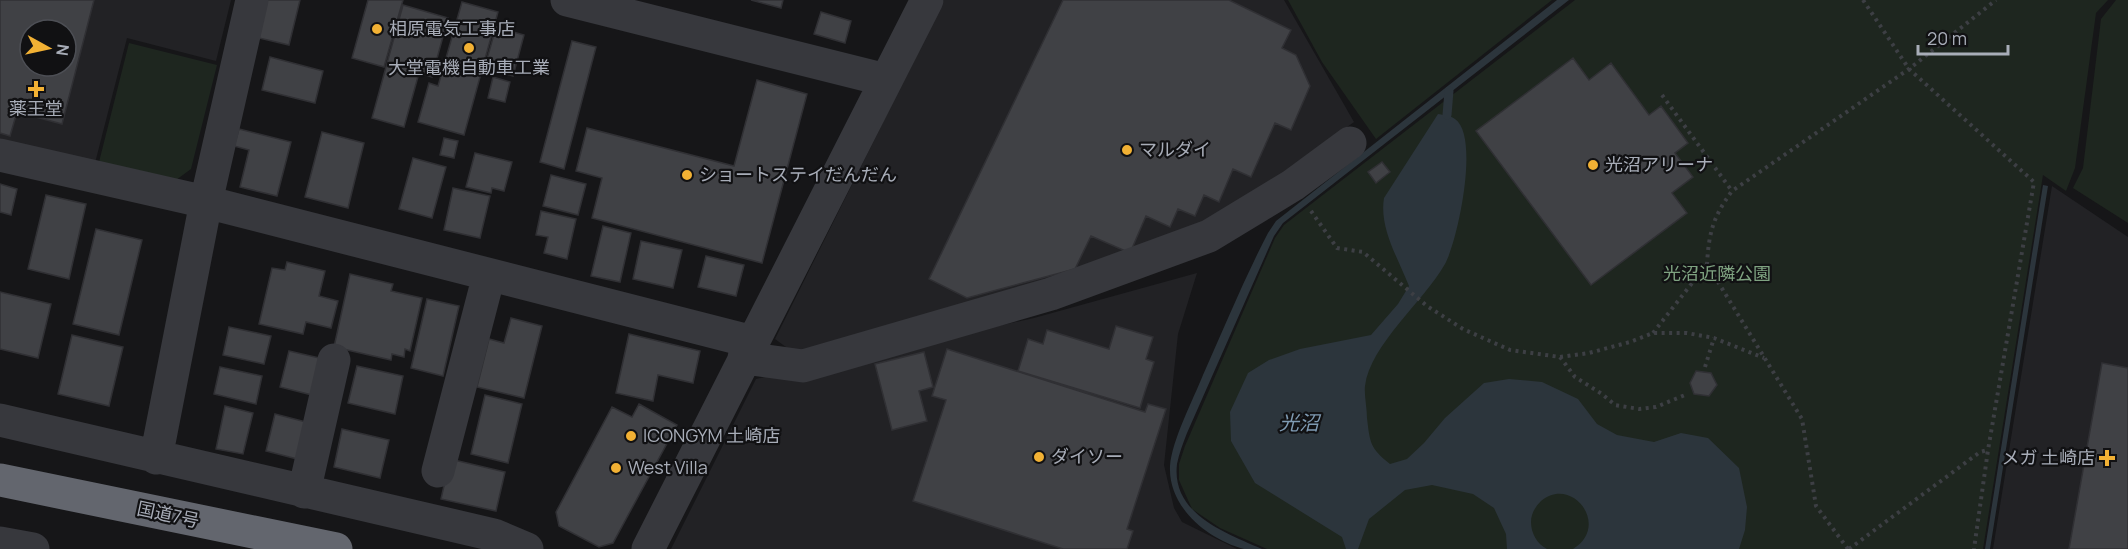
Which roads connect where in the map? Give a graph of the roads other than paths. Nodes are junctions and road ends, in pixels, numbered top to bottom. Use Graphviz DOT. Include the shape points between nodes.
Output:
graph roads {
  1 [pos="252,0"];
  2 [pos="567,0"];
  3 [pos="927,0"];
  4 [pos="886,80"];
  5 [pos="1350,143"];
  6 [pos="0,155"];
  7 [pos="206,202"];
  8 [pos="489,275"];
  9 [pos="749,350"];
  10 [pos="334,360"];
  11 [pos="0,420"];
  12 [pos="156,458"];
  13 [pos="438,471"];
  14 [pos="0,480"];
  15 [pos="304,492"];
  16 [pos="0,543"];
  17 [pos="33,549"];
  18 [pos="336,549"];
  19 [pos="527,549"];
  20 [pos="648,549"];
  1 -- 7 [label="street"];
  2 -- 4 [label="street"];
  3 -- 4 [label="street"];
  4 -- 9 [label="street"];
  5 -- 9 [label="street" via="1293,185 1209,236 1051,294 803,366"];
  6 -- 7 [label="street"];
  7 -- 8 [label="street"];
  7 -- 12 [label="street"];
  8 -- 9 [label="street"];
  8 -- 13 [label="street"];
  9 -- 20 [label="street"];
  10 -- 15 [label="street"];
  11 -- 12 [label="street"];
  12 -- 15 [label="street"];
  14 -- 18 [label="highway, 国道7号"];
  15 -- 19 [label="street" via="494,536"];
  16 -- 17 [label="street"];
}
